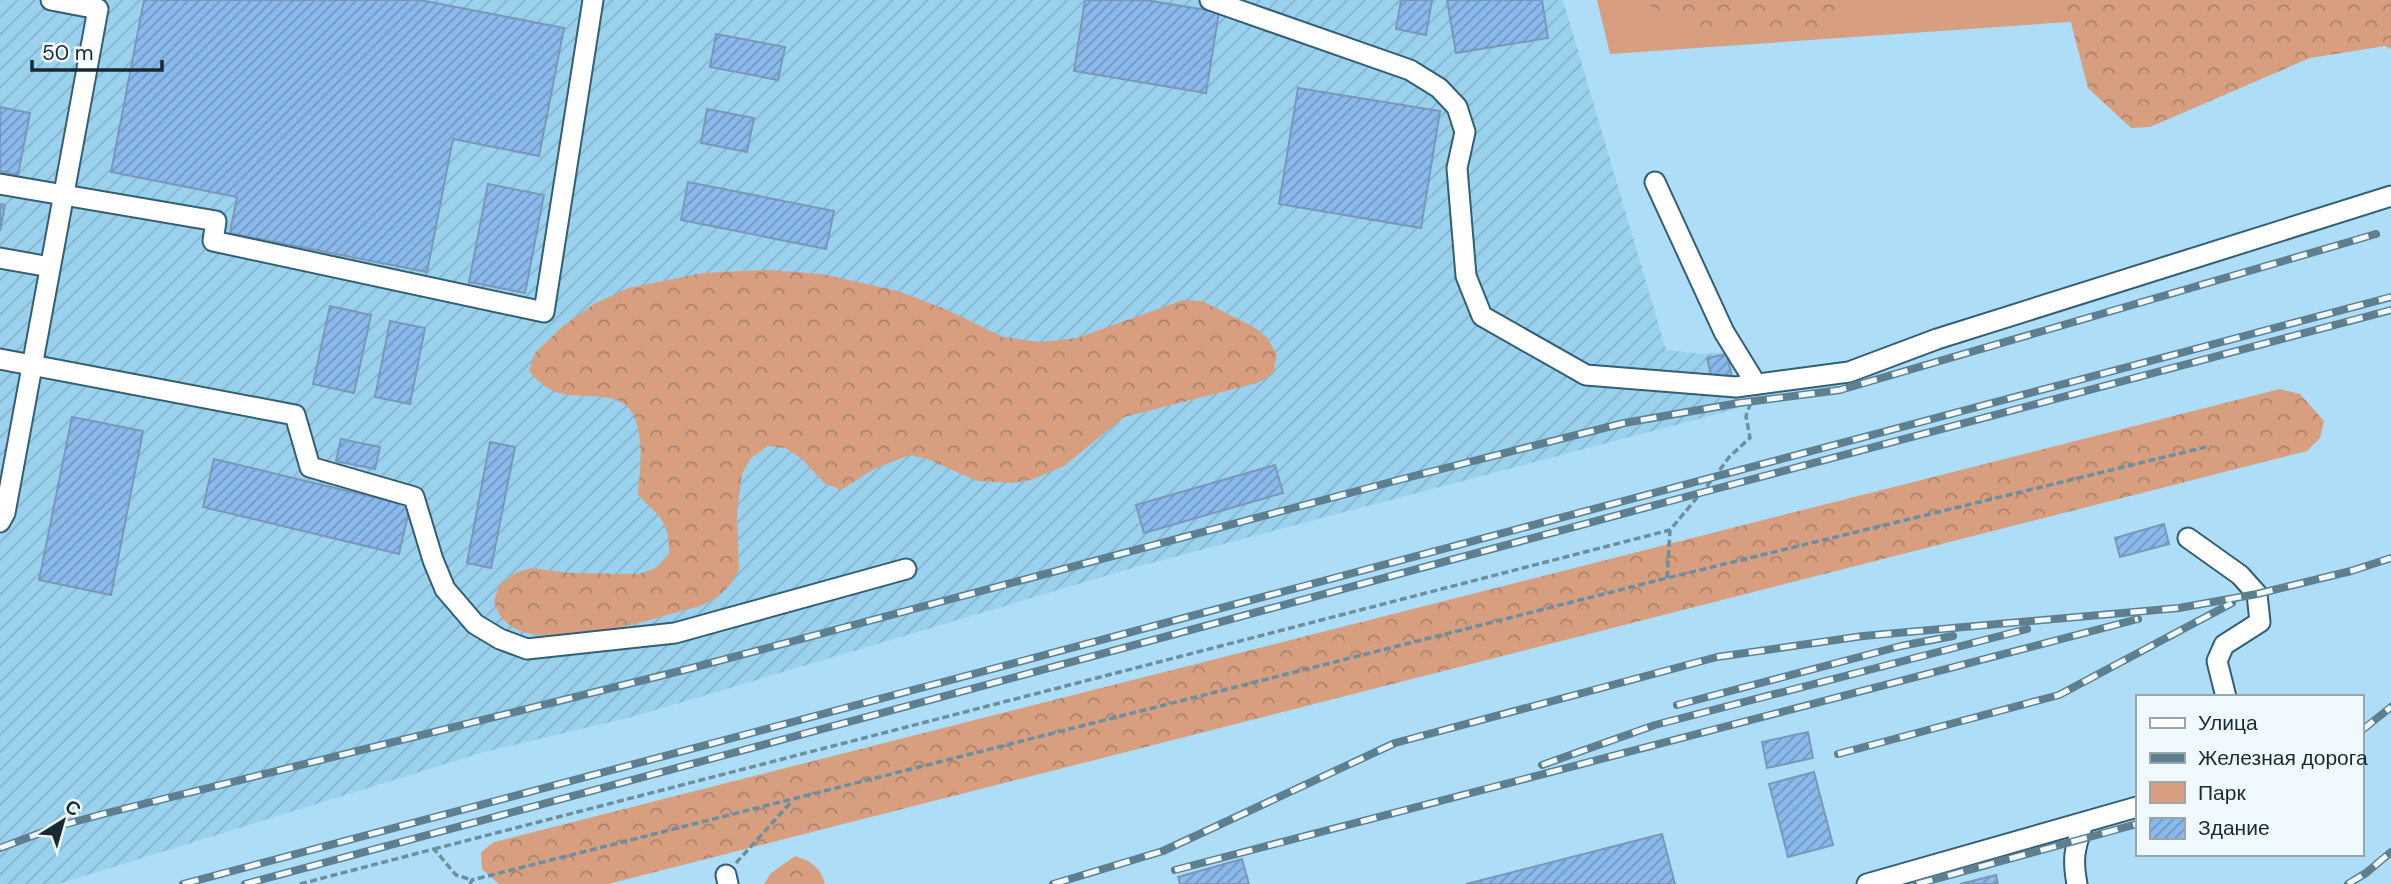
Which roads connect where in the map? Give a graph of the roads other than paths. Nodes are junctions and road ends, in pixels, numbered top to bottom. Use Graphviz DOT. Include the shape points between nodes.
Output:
graph roads {
  1 [pos="51,0"];
  2 [pos="593,0"];
  3 [pos="1210,0"];
  4 [pos="98,5"];
  5 [pos="1655,181"];
  6 [pos="0,184"];
  7 [pos="64,195"];
  8 [pos="2391,196"];
  9 [pos="0,258"];
  10 [pos="50,267"];
  11 [pos="0,359"];
  12 [pos="32,365"];
  13 [pos="1756,384"];
  14 [pos="0,522"];
  15 [pos="2188,538"];
  16 [pos="906,569"];
  17 [pos="2225,695"];
  18 [pos="2136,807"];
  19 [pos="2082,824"];
  20 [pos="1867,884"];
  21 [pos="2077,884"];
  1 -- 4 [label="lane"];
  2 -- 7 [label="lane" via="544,312 213,241 216,221"];
  3 -- 13 [label="lane" via="1410,70 1439,88 1457,107 1465,132 1457,168 1466,276 1482,316 1586,375 1736,387"];
  4 -- 7 [label="lane"];
  5 -- 13 [label="lane" via="1724,332"];
  6 -- 7 [label="lane"];
  7 -- 10 [label="lane"];
  8 -- 13 [label="lane" via="1937,339 1849,372"];
  9 -- 10 [label="lane"];
  10 -- 12 [label="lane"];
  11 -- 12 [label="lane"];
  12 -- 14 [label="lane"];
  12 -- 16 [label="lane" via="295,415 310,467 414,497 444,589 475,624 527,649 674,633"];
  15 -- 17 [label="lane" via="2240,575 2257,594 2260,622 2224,645 2217,662"];
  18 -- 19 [label="lane"];
  19 -- 20 [label="lane"];
  19 -- 21 [label="lane" via="2075,845"];
}
